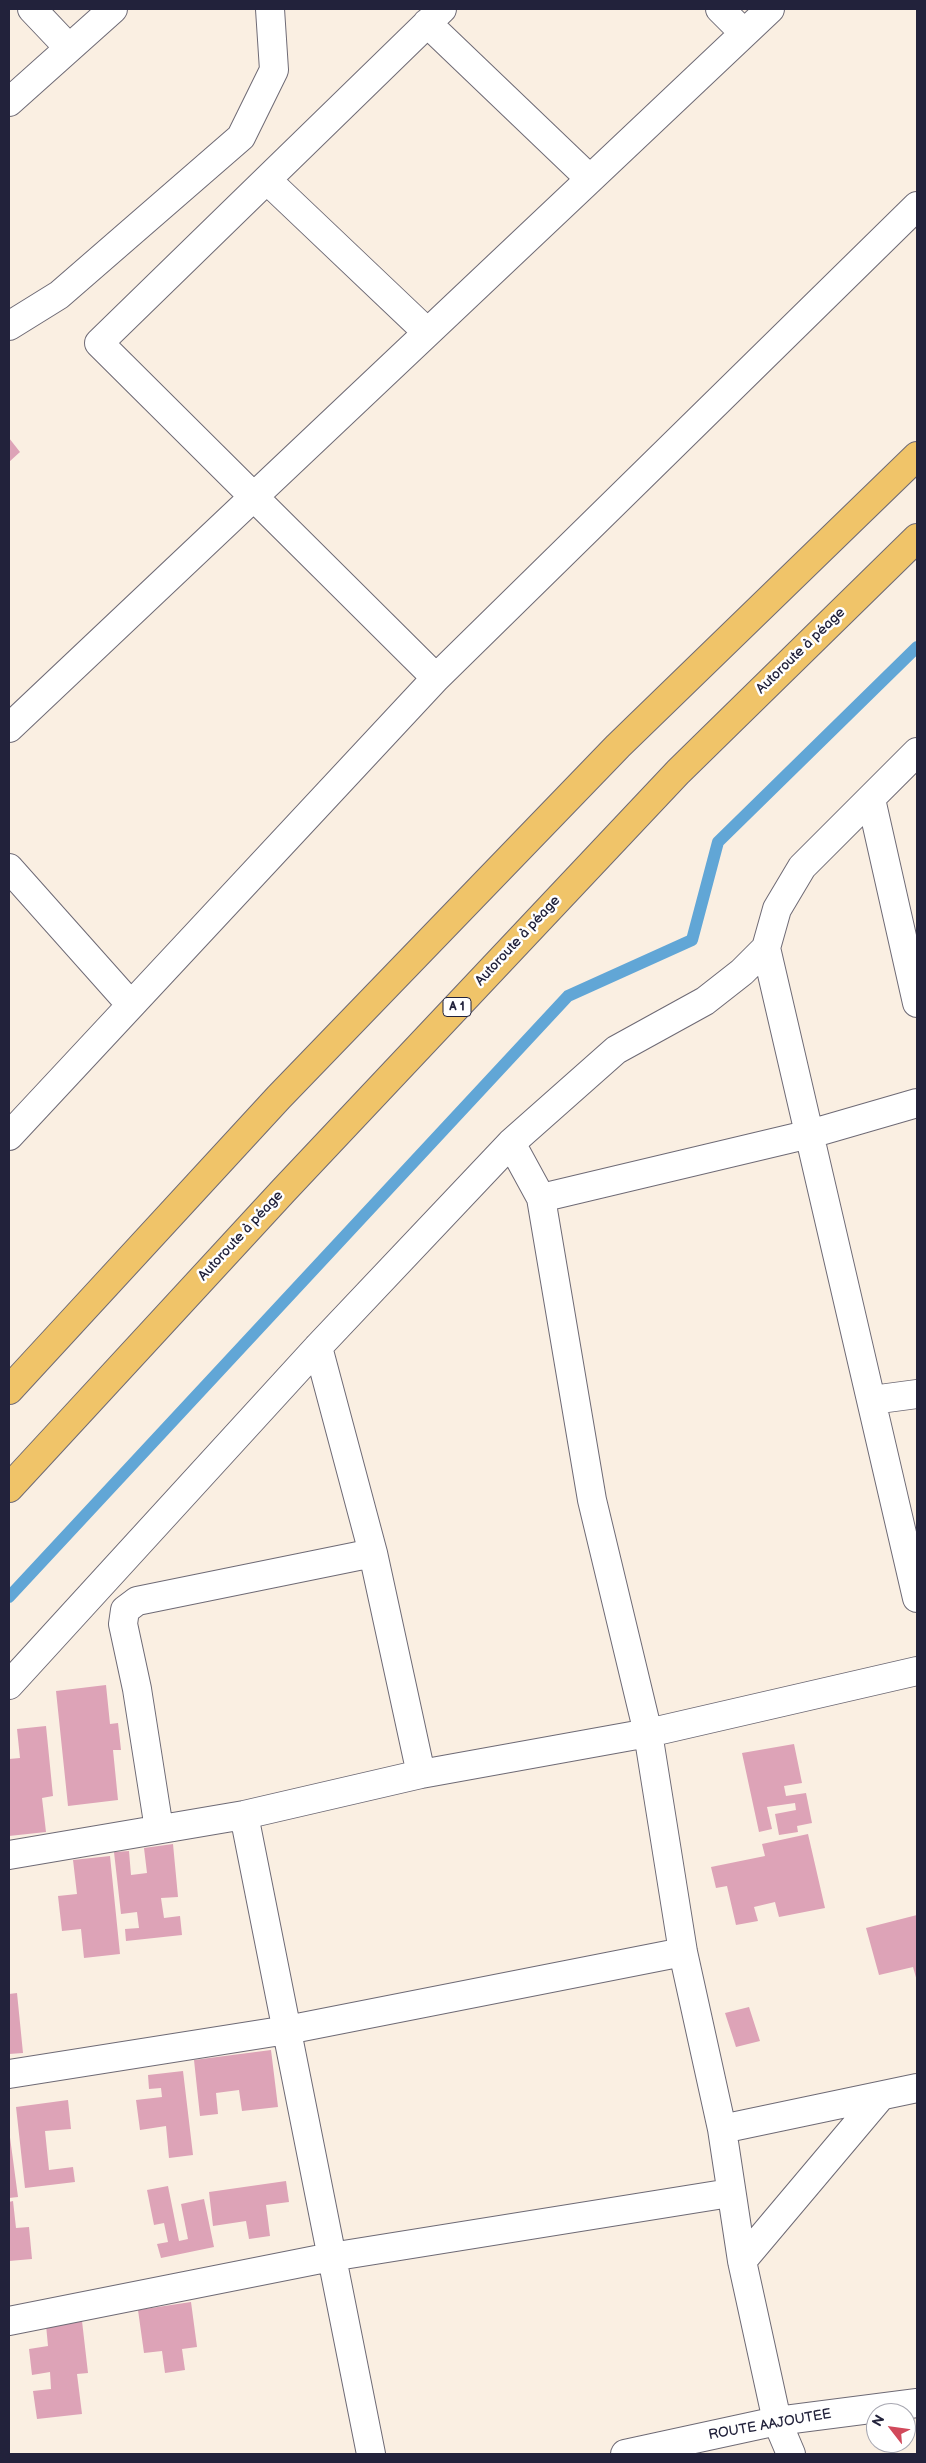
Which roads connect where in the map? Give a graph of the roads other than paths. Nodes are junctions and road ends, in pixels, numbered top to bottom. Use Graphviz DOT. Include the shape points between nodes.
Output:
graph roads {
  1 [pos="32,9"];
  2 [pos="113,9"];
  3 [pos="270,9"];
  4 [pos="720,9"];
  5 [pos="770,9"];
  6 [pos="434,16"];
  7 [pos="744,34"];
  8 [pos="69,48"];
  9 [pos="9,102"];
  10 [pos="590,178"];
  11 [pos="266,180"];
  12 [pos="917,206"];
  13 [pos="9,326"];
  14 [pos="427,332"];
  15 [pos="917,456"];
  16 [pos="253,496"];
  17 [pos="917,538"];
  18 [pos="436,678"];
  19 [pos="9,728"];
  20 [pos="917,752"];
  21 [pos="871,798"];
  22 [pos="9,868"];
  23 [pos="766,948"];
  24 [pos="917,1003"];
  25 [pos="131,1006"];
  26 [pos="917,1103"];
  27 [pos="810,1134"];
  28 [pos="9,1136"];
  29 [pos="511,1143"];
  30 [pos="541,1198"];
  31 [pos="318,1346"];
  32 [pos="9,1390"];
  33 [pos="917,1394"];
  34 [pos="872,1400"];
  35 [pos="9,1488"];
  36 [pos="373,1553"];
  37 [pos="917,1598"];
  38 [pos="917,1671"];
  39 [pos="9,1685"];
  40 [pos="648,1733"];
  41 [pos="421,1774"];
  42 [pos="244,1815"];
  43 [pos="159,1829"];
  44 [pos="9,1855"];
  45 [pos="683,1952"];
  46 [pos="287,2030"];
  47 [pos="9,2074"];
  48 [pos="917,2088"];
  49 [pos="882,2096"];
  50 [pos="722,2129"];
  51 [pos="730,2193"];
  52 [pos="332,2257"];
  53 [pos="742,2261"];
  54 [pos="9,2321"];
  55 [pos="917,2402"];
  56 [pos="777,2421"];
  57 [pos="371,2454"];
  58 [pos="624,2454"];
  59 [pos="792,2454"];
  1 -- 8 [label="street"];
  2 -- 8 [label="street"];
  3 -- 13 [label="street" via="274,70 241,137 60,294"];
  4 -- 7 [label="street"];
  5 -- 7 [label="street"];
  6 -- 10 [label="street"];
  6 -- 11 [label="street"];
  7 -- 10 [label="street"];
  8 -- 9 [label="street"];
  10 -- 14 [label="street"];
  11 -- 14 [label="street"];
  11 -- 16 [label="street" via="99,343"];
  12 -- 18 [label="street"];
  14 -- 16 [label="street"];
  15 -- 32 [label="highway" via="618,746 279,1097"];
  16 -- 18 [label="street"];
  16 -- 19 [label="street"];
  17 -- 35 [label="highway, Autoroute à péage / A 1" via="678,772 284,1190"];
  18 -- 25 [label="street"];
  20 -- 21 [label="street"];
  21 -- 23 [label="street" via="802,867 777,908"];
  21 -- 24 [label="street"];
  22 -- 25 [label="street"];
  23 -- 27 [label="street"];
  23 -- 29 [label="street" via="705,1001 616,1050"];
  25 -- 28 [label="street"];
  26 -- 27 [label="street"];
  27 -- 30 [label="street"];
  27 -- 34 [label="street"];
  29 -- 30 [label="street"];
  29 -- 31 [label="street"];
  30 -- 40 [label="street" via="592,1500"];
  31 -- 36 [label="street"];
  31 -- 39 [label="street"];
  33 -- 34 [label="street"];
  34 -- 37 [label="street"];
  36 -- 41 [label="street"];
  36 -- 43 [label="street" via="137,1601 125,1610 123,1624"];
  38 -- 40 [label="street"];
  40 -- 41 [label="street"];
  40 -- 45 [label="street"];
  41 -- 42 [label="street"];
  42 -- 43 [label="street"];
  42 -- 46 [label="street"];
  43 -- 44 [label="street"];
  45 -- 46 [label="street"];
  45 -- 50 [label="street"];
  46 -- 47 [label="street"];
  46 -- 52 [label="street"];
  48 -- 49 [label="street"];
  49 -- 50 [label="street"];
  49 -- 53 [label="street"];
  50 -- 51 [label="street"];
  51 -- 52 [label="street"];
  51 -- 53 [label="street"];
  52 -- 54 [label="street"];
  52 -- 57 [label="street"];
  53 -- 56 [label="street"];
  55 -- 56 [label="street, ROUTE AAJOUTEE"];
  56 -- 58 [label="street, ROUTE AAJOUTEE"];
  56 -- 59 [label="street"];
}
